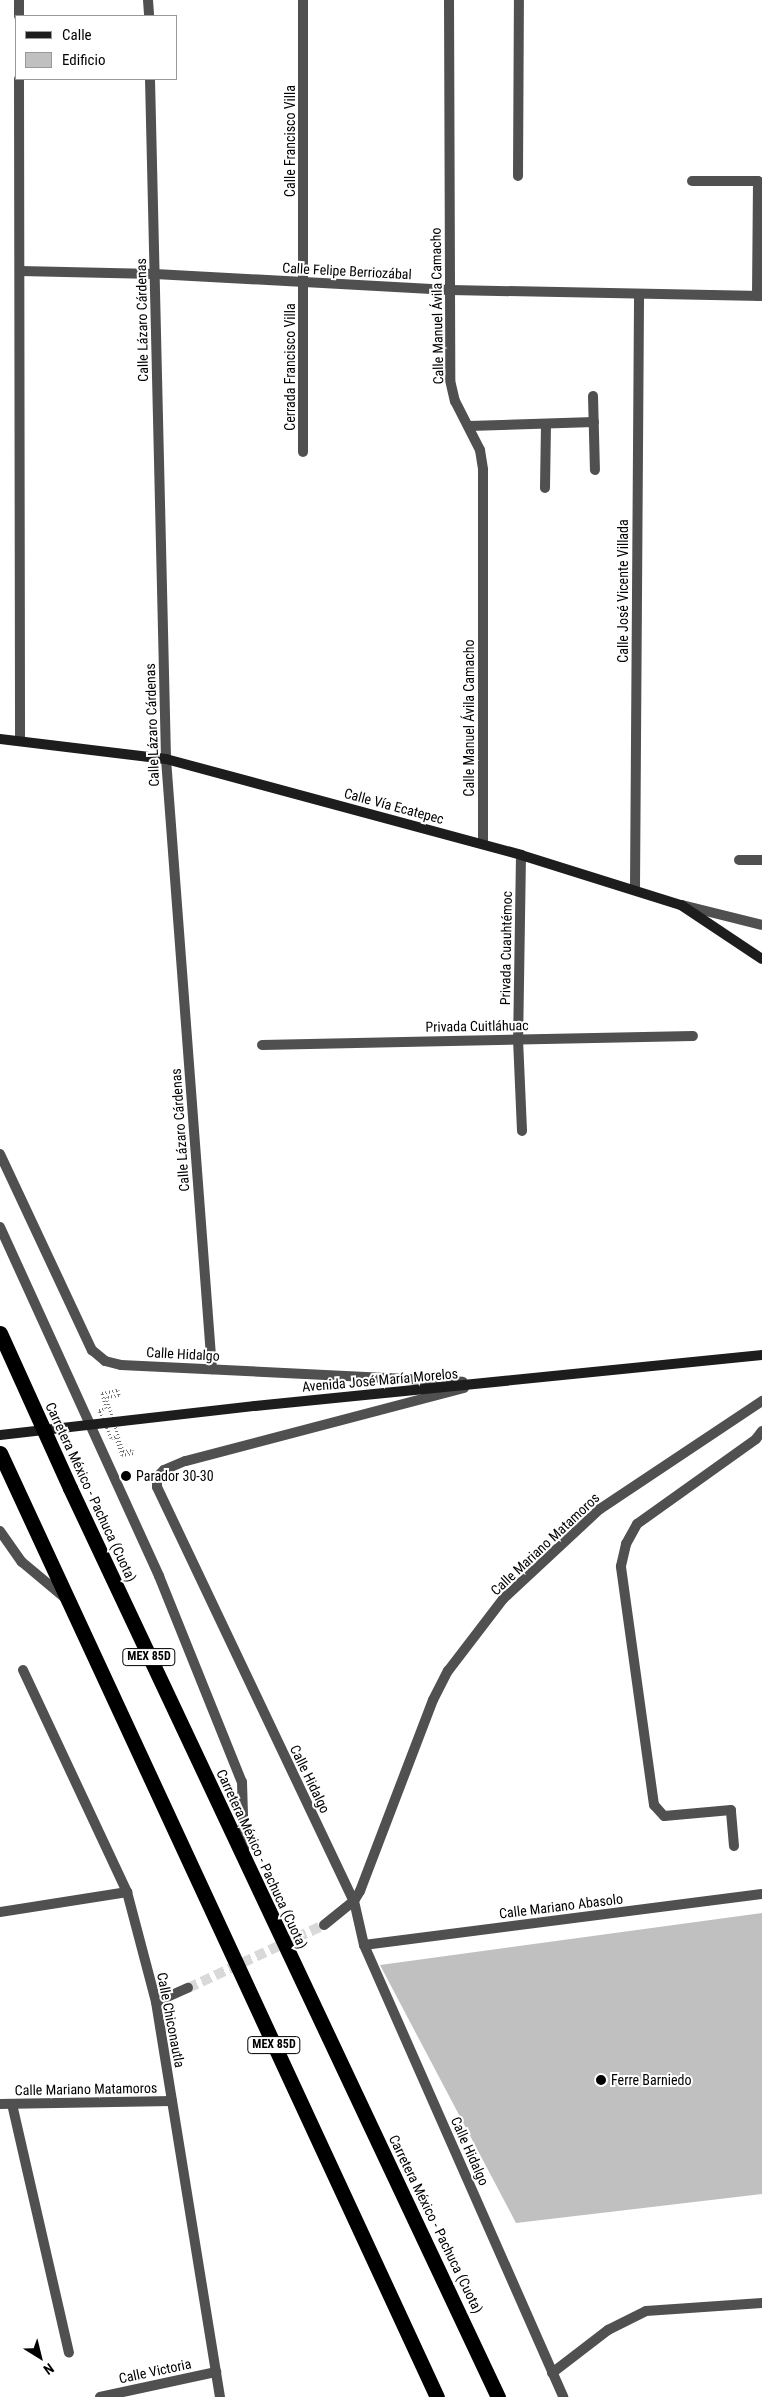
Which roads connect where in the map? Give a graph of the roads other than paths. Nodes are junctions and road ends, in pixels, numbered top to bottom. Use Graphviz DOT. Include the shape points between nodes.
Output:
graph roads {
  1 [pos="19,0"];
  2 [pos="148,0"];
  3 [pos="303,0"];
  4 [pos="449,0"];
  5 [pos="519,0"];
  6 [pos="19,15"];
  7 [pos="149,15"];
  8 [pos="19,80"];
  9 [pos="150,80"];
  10 [pos="518,176"];
  11 [pos="692,181"];
  12 [pos="20,271"];
  13 [pos="155,274"];
  14 [pos="303,283"];
  15 [pos="450,290"];
  16 [pos="638,294"];
  17 [pos="760,296"];
  18 [pos="593,396"];
  19 [pos="594,422"];
  20 [pos="546,424"];
  21 [pos="469,426"];
  22 [pos="304,452"];
  23 [pos="596,470"];
  24 [pos="545,488"];
  25 [pos="0,739"];
  26 [pos="20,741"];
  27 [pos="166,759"];
  28 [pos="483,844"];
  29 [pos="521,855"];
  30 [pos="739,860"];
  31 [pos="762,860"];
  32 [pos="635,889"];
  33 [pos="681,905"];
  34 [pos="762,925"];
  35 [pos="762,959"];
  36 [pos="693,1036"];
  37 [pos="518,1039"];
  38 [pos="262,1045"];
  39 [pos="522,1131"];
  40 [pos="0,1154"];
  41 [pos="0,1227"];
  42 [pos="0,1333"];
  43 [pos="762,1355"];
  44 [pos="212,1369"];
  45 [pos="494,1384"];
  46 [pos="471,1386"];
  47 [pos="762,1401"];
  48 [pos="762,1431"];
  49 [pos="0,1435"];
  50 [pos="0,1453"];
  51 [pos="0,1531"];
  52 [pos="66,1599"];
  53 [pos="23,1670"];
  54 [pos="734,1846"];
  55 [pos="244,1856"];
  56 [pos="127,1892"];
  57 [pos="762,1894"];
  58 [pos="354,1902"];
  59 [pos="0,1912"];
  60 [pos="324,1925"];
  61 [pos="364,1945"];
  62 [pos="188,1988"];
  63 [pos="156,2002"];
  64 [pos="172,2102"];
  65 [pos="0,2104"];
  66 [pos="12,2104"];
  67 [pos="762,2303"];
  68 [pos="69,2353"];
  69 [pos="216,2372"];
  70 [pos="552,2373"];
  71 [pos="100,2397"];
  72 [pos="220,2397"];
  73 [pos="437,2397"];
  74 [pos="498,2397"];
  75 [pos="563,2397"];
  1 -- 6 [label="street"];
  2 -- 7 [label="street"];
  3 -- 14 [label="street, Calle Francisco Villa"];
  4 -- 15 [label="street, Calle Manuel Ávila Camacho"];
  5 -- 10 [label="street"];
  8 -- 12 [label="street"];
  9 -- 13 [label="street, Calle Lázaro Cárdenas"];
  11 -- 17 [label="street" via="758,181"];
  12 -- 13 [label="street, Calle Felipe Berriozábal"];
  12 -- 26 [label="street"];
  13 -- 14 [label="street, Calle Felipe Berriozábal"];
  13 -- 27 [label="street, Calle Lázaro Cárdenas"];
  14 -- 15 [label="street, Calle Felipe Berriozábal"];
  14 -- 22 [label="street, Cerrada Francisco Villa"];
  15 -- 16 [label="street, Calle Felipe Berriozábal"];
  15 -- 21 [label="street, Calle Manuel Ávila Camacho" via="450,380 455,401"];
  16 -- 17 [label="street, Calle Felipe Berriozábal"];
  16 -- 32 [label="street, Calle José Vicente Villada"];
  18 -- 19 [label="street"];
  19 -- 20 [label="street"];
  19 -- 23 [label="street"];
  20 -- 21 [label="street"];
  20 -- 24 [label="street"];
  21 -- 28 [label="street, Calle Manuel Ávila Camacho" via="480,450 483,470"];
  25 -- 26 [label="main road, Calle Vía Ecatepec"];
  26 -- 27 [label="main road, Calle Vía Ecatepec"];
  27 -- 28 [label="main road, Calle Vía Ecatepec"];
  27 -- 44 [label="street, Calle Lázaro Cárdenas"];
  28 -- 29 [label="main road, Calle Vía Ecatepec"];
  29 -- 32 [label="main road, Calle Vía Ecatepec"];
  29 -- 37 [label="street, Privada Cuauhtémoc"];
  30 -- 31 [label="street"];
  32 -- 33 [label="main road, Calle Vía Ecatepec"];
  33 -- 34 [label="street"];
  33 -- 35 [label="main road, Calle Vía Ecatepec"];
  36 -- 37 [label="street, Privada Cuitláhuac"];
  37 -- 38 [label="street, Privada Cuitláhuac"];
  37 -- 39 [label="street, Privada Cuauhtémoc"];
  40 -- 44 [label="street, Calle Hidalgo" via="92,1350 104,1361 121,1365"];
  41 -- 55 [label="street" via="158,1576 242,1782"];
  42 -- 55 [label="highway, Carretera México - Pachuca (Cuota) / MEX 85D"];
  43 -- 45 [label="main road, Avenida José María Morelos"];
  44 -- 45 [label="street, Calle Hidalgo"];
  45 -- 46 [label="main road, Avenida José María Morelos"];
  46 -- 49 [label="main road, Avenida José María Morelos" via="254,1406"];
  46 -- 58 [label="street, Calle Hidalgo" via="185,1461 164,1470 157,1477 159,1495"];
  47 -- 58 [label="street, Calle Mariano Matamoros" via="600,1509 503,1600 448,1671 433,1700"];
  48 -- 54 [label="street" via="756,1439 637,1524 626,1544 620,1566 654,1805 664,1816 731,1810"];
  50 -- 52 [label="highway, MEX 85D"];
  51 -- 52 [label="street" via="22,1562"];
  52 -- 73 [label="highway, MEX 85D"];
  53 -- 56 [label="street, Calle Chiconautla"];
  55 -- 74 [label="highway, Carretera México - Pachuca (Cuota) / MEX 85D"];
  56 -- 59 [label="street"];
  56 -- 63 [label="street, Calle Chiconautla"];
  57 -- 61 [label="street, Calle Mariano Abasolo"];
  58 -- 60 [label="street"];
  58 -- 61 [label="street, Calle Hidalgo"];
  61 -- 70 [label="street, Calle Hidalgo"];
  62 -- 63 [label="street"];
  63 -- 64 [label="street, Calle Chiconautla"];
  64 -- 66 [label="street, Calle Mariano Matamoros"];
  64 -- 69 [label="street, Calle Chiconautla"];
  65 -- 66 [label="street, Calle Mariano Matamoros"];
  66 -- 68 [label="street"];
  67 -- 70 [label="street" via="646,2311 608,2330"];
  69 -- 71 [label="street, Calle Victoria"];
  69 -- 72 [label="street, Calle Chiconautla"];
  70 -- 75 [label="street, Calle Hidalgo"];
}
